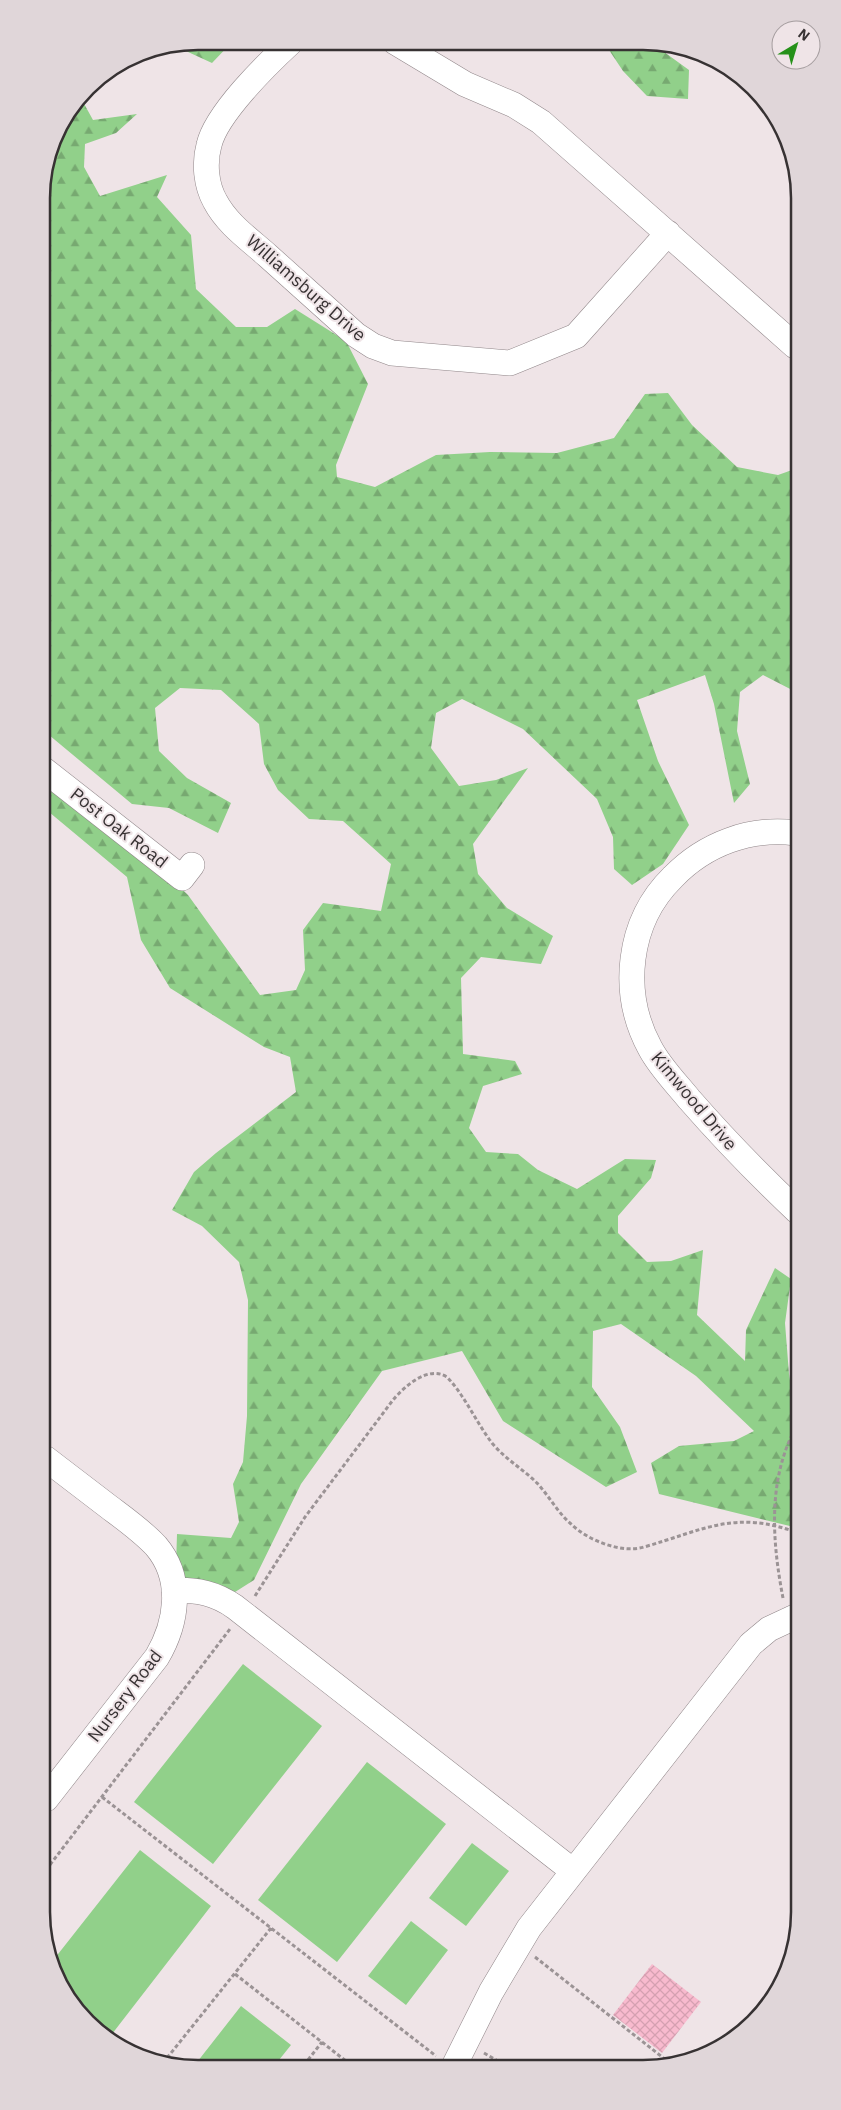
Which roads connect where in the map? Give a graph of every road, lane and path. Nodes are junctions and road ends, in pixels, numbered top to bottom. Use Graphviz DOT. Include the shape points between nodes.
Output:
graph roads {
  1 [pos="282,50"];
  2 [pos="408,50"];
  3 [pos="668,233"];
  4 [pos="791,342"];
  5 [pos="50,774"];
  6 [pos="791,833"];
  7 [pos="192,865"];
  8 [pos="791,1205"];
  9 [pos="791,1441"];
  10 [pos="50,1462"];
  11 [pos="774,1526"];
  12 [pos="791,1531"];
  13 [pos="174,1590"];
  14 [pos="791,1606"];
  15 [pos="243,1613"];
  16 [pos="50,1794"];
  17 [pos="102,1797"];
  18 [pos="50,1865"];
  19 [pos="573,1871"];
  20 [pos="272,1928"];
  21 [pos="534,1956"];
  22 [pos="235,1974"];
  23 [pos="322,2042"];
  24 [pos="483,2053"];
  25 [pos="168,2057"];
  26 [pos="664,2059"];
  27 [pos="308,2060"];
  28 [pos="345,2060"];
  29 [pos="446,2060"];
  30 [pos="496,2060"];
  1 -- 3 [label="street, Williamsburg Drive" via="216,127 206,165 208,182 214,200 234,225 356,335 373,346 404,355 510,363 576,336"];
  2 -- 3 [label="street" via="465,84 514,105 541,122"];
  3 -- 4 [label="street"];
  5 -- 7 [label="street, Post Oak Road" via="182,878"];
  6 -- 8 [label="street, Kimwood Drive" via="755,833 728,840 684,865 647,912 634,952 631,978 640,1028 650,1050 715,1128"];
  9 -- 11 [label="path" via="782,1463"];
  10 -- 13 [label="street, Nursery Road" via="157,1548 168,1566"];
  11 -- 12 [label="path"];
  11 -- 14 [label="path" via="778,1570"];
  11 -- 15 [label="path" via="739,1521 628,1549 592,1538 570,1524 536,1483 493,1444 447,1377 433,1373 410,1383 393,1400 305,1517"];
  13 -- 15 [label="street" via="200,1590 221,1598"];
  13 -- 16 [label="street, Nursery Road" via="173,1622 157,1657"];
  14 -- 19 [label="street" via="751,1644"];
  15 -- 17 [label="path"];
  15 -- 19 [label="street"];
  17 -- 18 [label="path"];
  17 -- 20 [label="path"];
  19 -- 29 [label="street" via="514,1951"];
  20 -- 22 [label="path"];
  20 -- 29 [label="path"];
  21 -- 26 [label="path"];
  22 -- 23 [label="path"];
  22 -- 25 [label="path"];
  23 -- 27 [label="path"];
  23 -- 28 [label="path"];
  24 -- 30 [label="path"];
}
